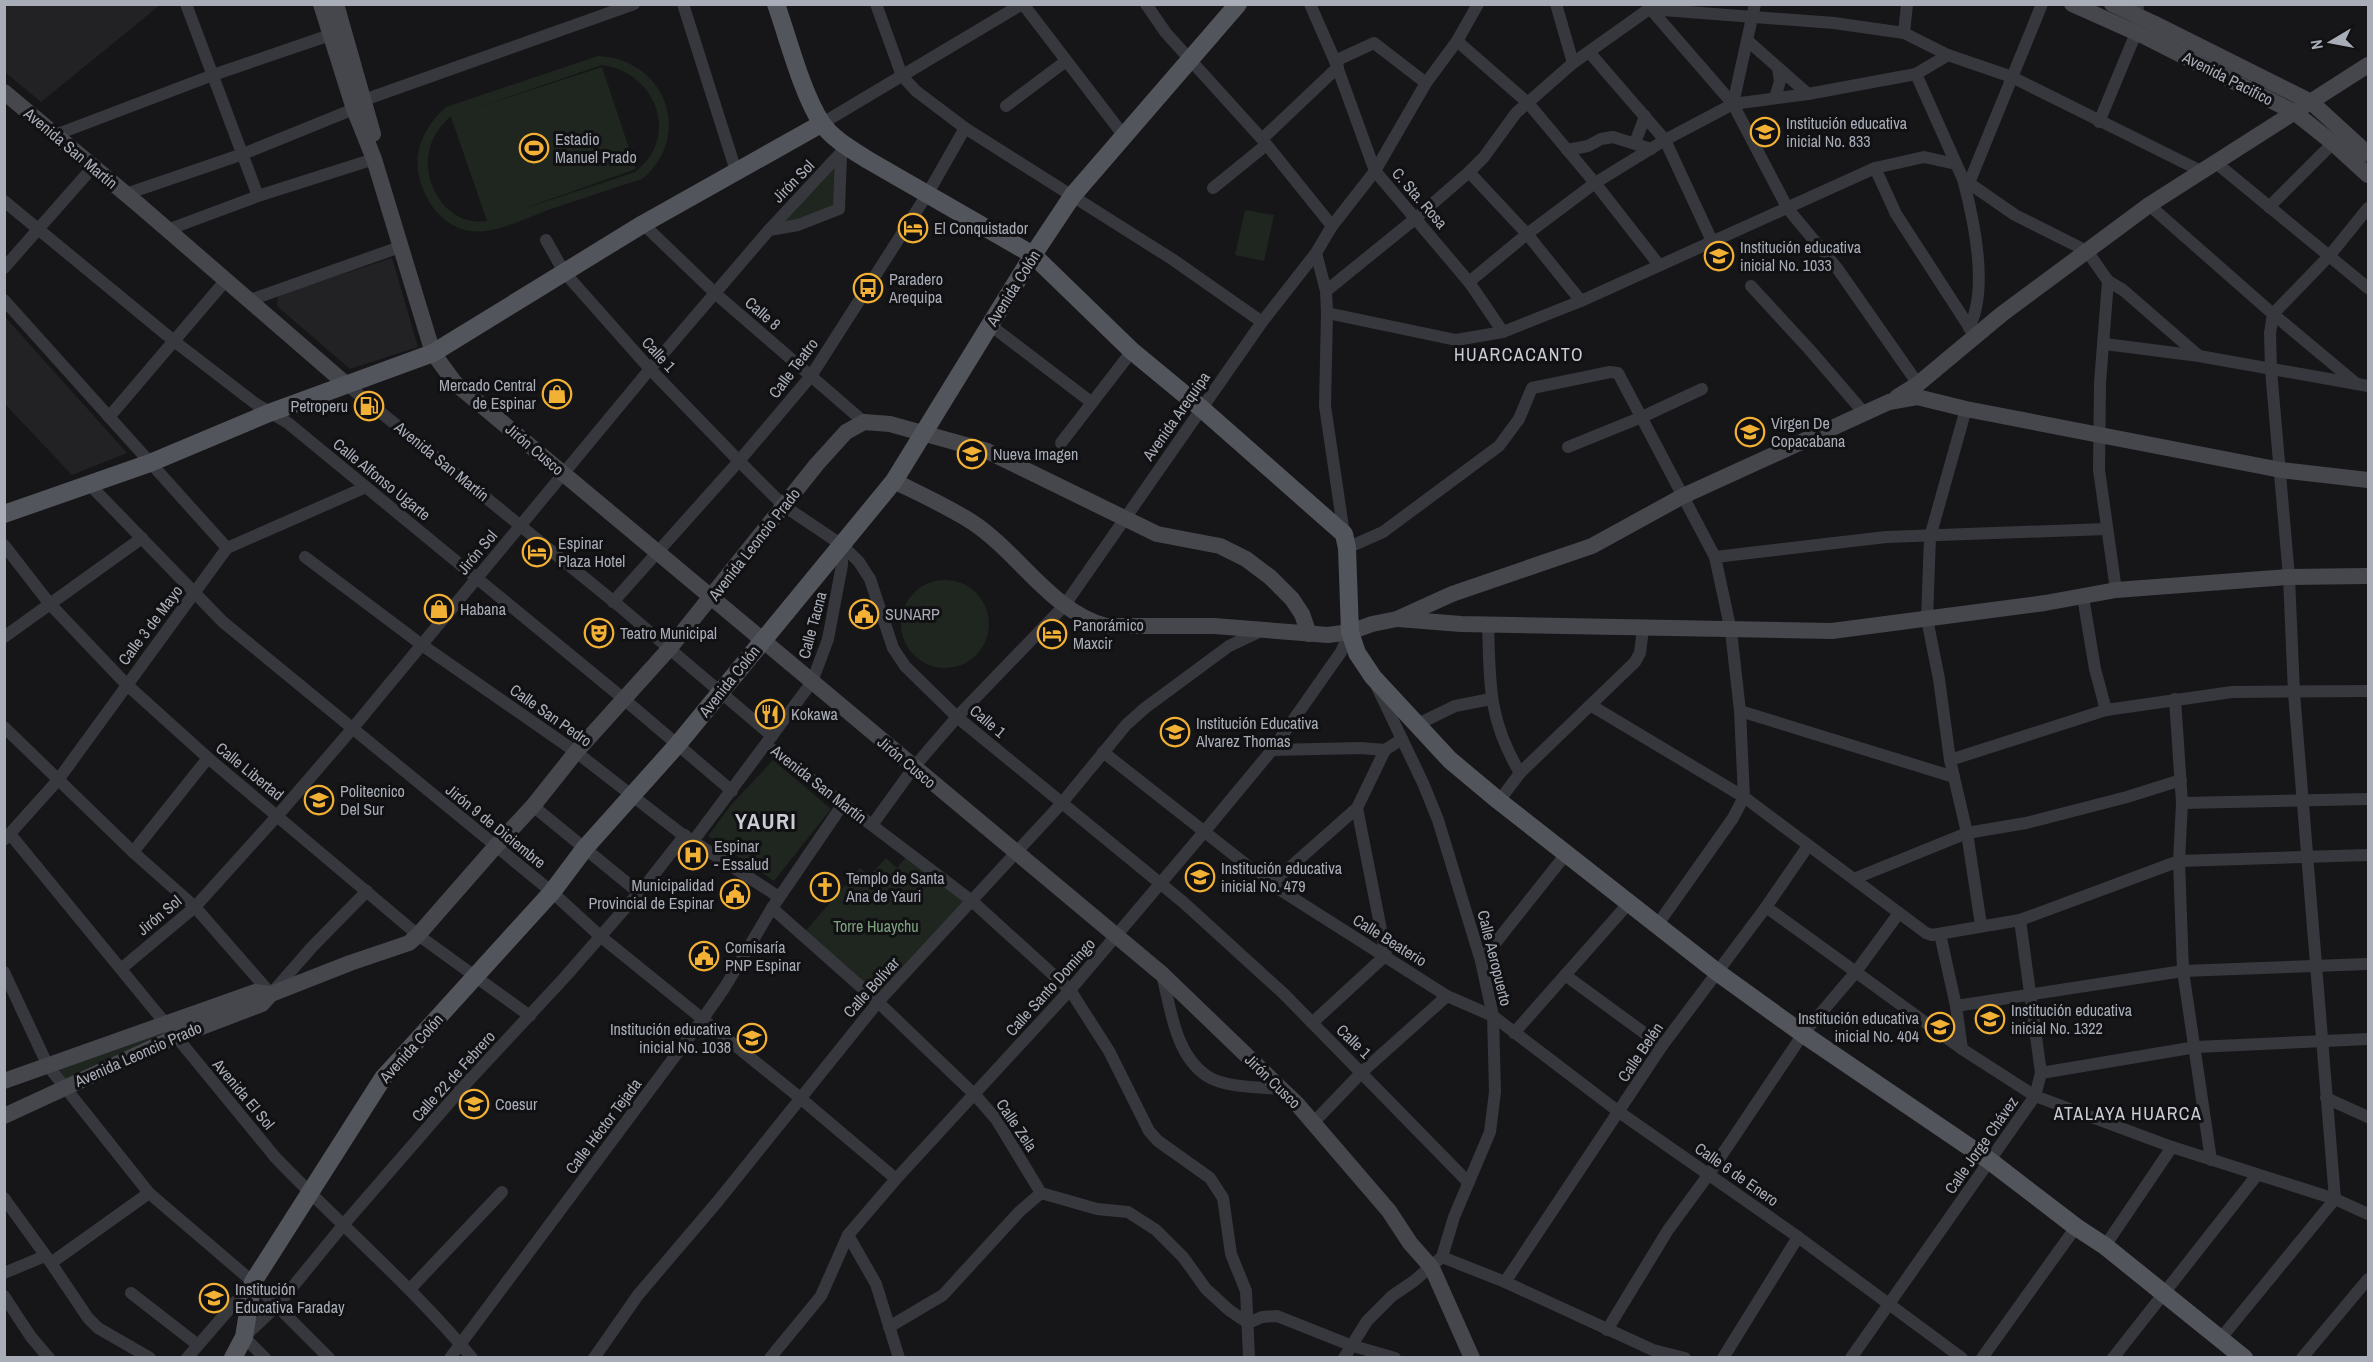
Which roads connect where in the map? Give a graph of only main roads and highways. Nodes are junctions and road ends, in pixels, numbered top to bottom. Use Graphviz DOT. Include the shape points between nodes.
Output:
graph roads {
  1 [pos="321,4"];
  2 [pos="336,4"];
  3 [pos="776,4"];
  4 [pos="1238,4"];
  5 [pos="2072,4"];
  6 [pos="2112,4"];
  7 [pos="2137,10"];
  8 [pos="2368,65"];
  9 [pos="4,92"];
  10 [pos="2310,102"];
  11 [pos="359,105"];
  12 [pos="2294,112"];
  13 [pos="821,124"];
  14 [pos="2368,154"];
  15 [pos="2368,175"];
  16 [pos="1033,255"];
  17 [pos="433,353"];
  18 [pos="347,385"];
  19 [pos="1889,402"];
  20 [pos="923,433"];
  21 [pos="2368,480"];
  22 [pos="894,481"];
  23 [pos="4,514"];
  24 [pos="2368,576"];
  25 [pos="712,597"];
  26 [pos="1397,619"];
  27 [pos="1350,632"];
  28 [pos="1309,634"];
  29 [pos="762,640"];
  30 [pos="271,994"];
  31 [pos="4,1081"];
  32 [pos="4,1116"];
  33 [pos="233,1358"];
  34 [pos="1472,1358"];
  35 [pos="2244,1358"];
  1 -- 11 [label="main road, Jirón Cusco"];
  2 -- 11 [label="main road, Jirón Cusco"];
  3 -- 13 [label="main road"];
  4 -- 16 [label="main road, Avenida Colón" via="1073,195"];
  5 -- 12 [label="main road, Avenida Pacifico"];
  6 -- 7 [label="main road, Avenida Pacifico"];
  7 -- 10 [label="main road, Avenida Pacifico"];
  8 -- 10 [label="main road"];
  9 -- 18 [label="main road, Avenida San Martín"];
  10 -- 12 [label="main road"];
  10 -- 14 [label="main road, Avenida Pacifico"];
  11 -- 17 [label="main road, Jirón Cusco" via="373,136 374,159"];
  12 -- 15 [label="main road, Avenida Pacifico"];
  12 -- 19 [label="main road" via="2149,206 1972,332 1918,384"];
  13 -- 16 [label="main road" via="844,150 928,193"];
  13 -- 17 [label="main road" via="643,224"];
  16 -- 20 [label="main road, Avenida Colón"];
  16 -- 27 [label="main road" via="1132,351 1201,408 1345,541"];
  17 -- 18 [label="main road"];
  17 -- 25 [label="main road, Jirón Cusco" via="455,384"];
  18 -- 23 [label="main road" via="268,413 150,463"];
  19 -- 21 [label="main road" via="1917,397 2281,470"];
  19 -- 26 [label="main road" via="1683,496 1592,546 1452,594"];
  20 -- 22 [label="main road, Avenida Colón"];
  20 -- 25 [label="main road, Avenida Leoncio Prado" via="864,422 846,432"];
  20 -- 28 [label="main road" via="1010,460 1157,534 1220,546 1246,559 1292,599"];
  22 -- 28 [label="main road" via="972,522 1064,606 1089,622 1106,626 1214,626"];
  22 -- 29 [label="main road, Avenida Colón"];
  24 -- 26 [label="main road" via="2289,577 2115,590 1832,631 1643,629"];
  25 -- 29 [label="main road, Jirón Cusco"];
  25 -- 30 [label="main road, Avenida Leoncio Prado" via="418,935 409,943"];
  26 -- 27 [label="main road"];
  27 -- 28 [label="main road"];
  27 -- 35 [label="main road" via="1357,653 1373,677 1450,760 1498,801 1718,972 2105,1246"];
  29 -- 33 [label="main road, Avenida Colón" via="552,892 383,1078 253,1282 245,1328"];
  29 -- 34 [label="main road, Jirón Cusco" via="1162,974 1314,1122 1389,1211 1410,1243 1437,1262"];
  30 -- 31 [label="main road, Avenida Leoncio Prado" via="255,992"];
  30 -- 32 [label="main road, Avenida Leoncio Prado" via="262,1004 175,1037"];
}
